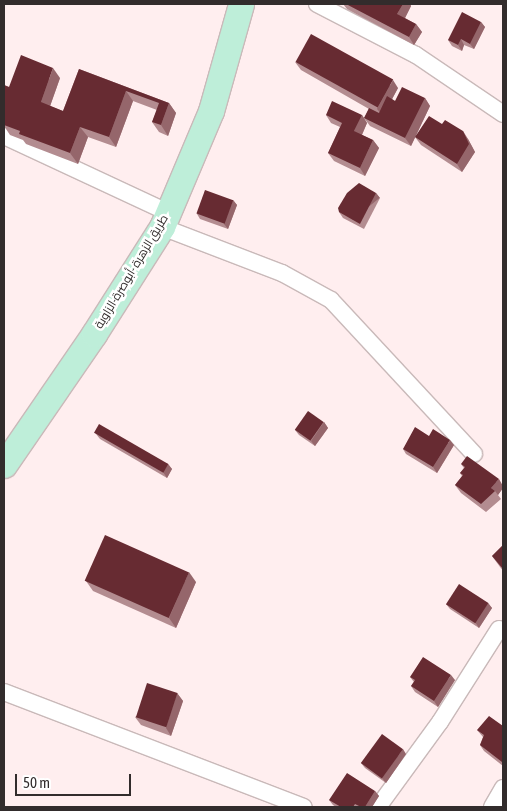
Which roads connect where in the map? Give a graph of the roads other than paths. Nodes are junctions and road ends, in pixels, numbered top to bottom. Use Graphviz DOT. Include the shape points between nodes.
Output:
graph roads {
  1 [pos="241,4"];
  2 [pos="324,5"];
  3 [pos="503,114"];
  4 [pos="4,136"];
  5 [pos="165,220"];
  6 [pos="7,452"];
  7 [pos="474,454"];
  8 [pos="499,629"];
  9 [pos="4,692"];
  10 [pos="503,788"];
  11 [pos="304,807"];
  12 [pos="378,807"];
  13 [pos="492,807"];
  1 -- 5 [label="main road, طريق الزهرة -أبوصرة-الزاوية" via="211,111"];
  2 -- 3 [label="street" via="416,55"];
  4 -- 5 [label="street"];
  5 -- 6 [label="main road, طريق الزهرة -أبوصرة-الزاوية" via="94,334"];
  5 -- 7 [label="street" via="282,273 331,300"];
  8 -- 12 [label="street" via="440,722"];
  9 -- 11 [label="street"];
  10 -- 13 [label="street"];
}
